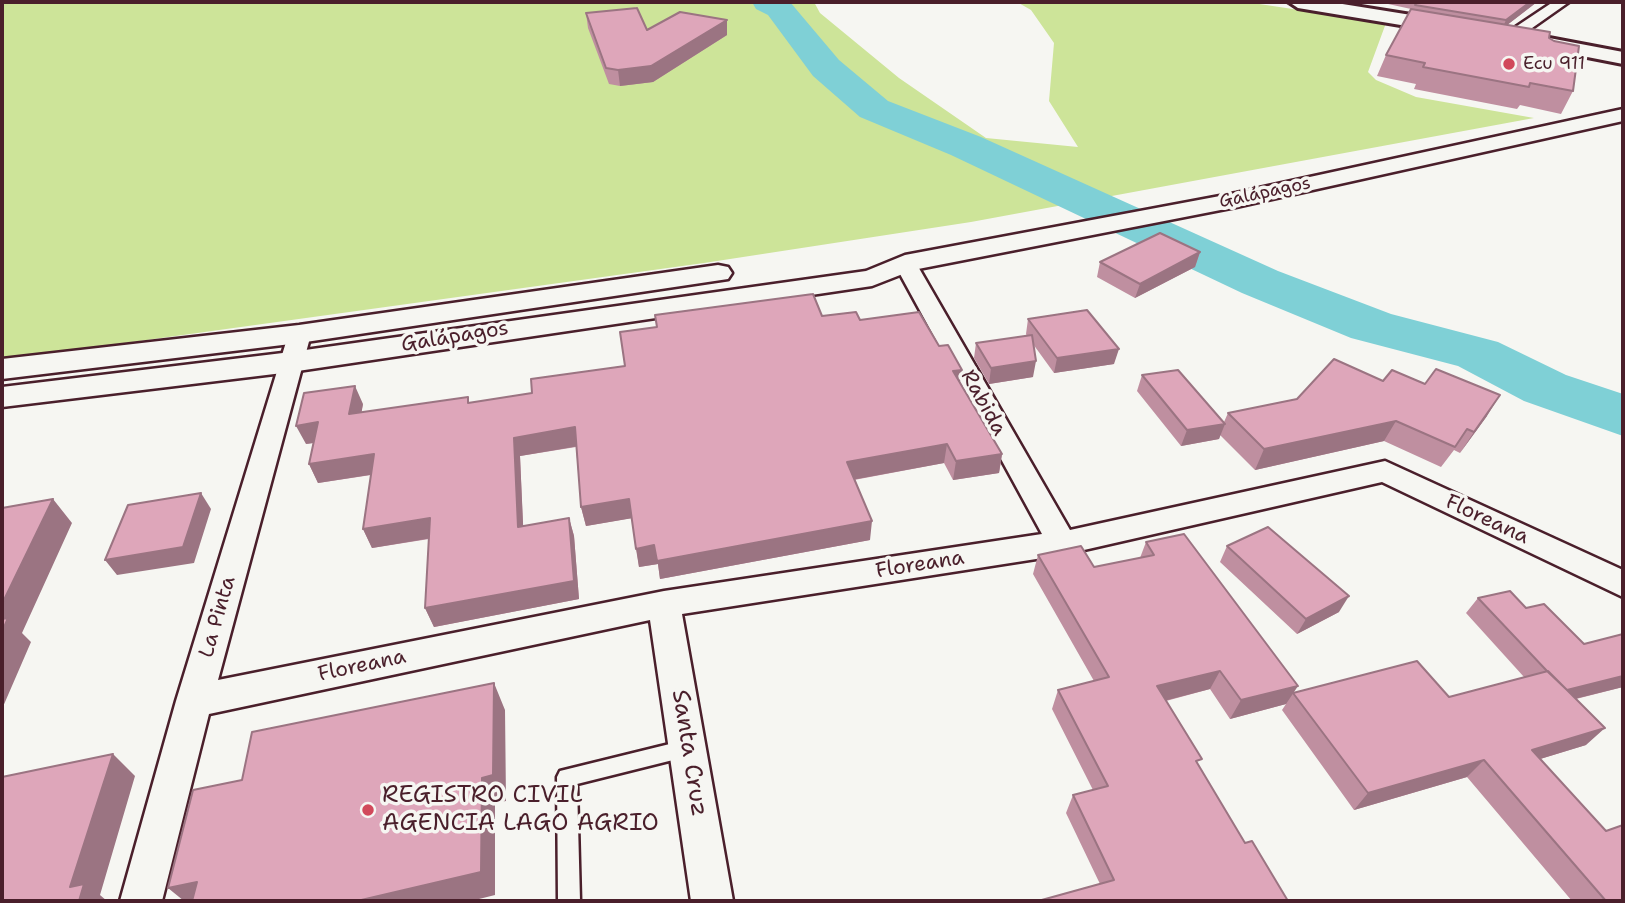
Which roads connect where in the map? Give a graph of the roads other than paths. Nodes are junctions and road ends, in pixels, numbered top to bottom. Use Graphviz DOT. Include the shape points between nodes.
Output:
graph roads {
  1 [pos="1298,2"];
  2 [pos="1350,2"];
  3 [pos="1562,2"];
  4 [pos="1506,32"];
  5 [pos="1623,47"];
  6 [pos="1623,58"];
  7 [pos="1623,115"];
  8 [pos="905,263"];
  9 [pos="295,348"];
  10 [pos="2,369"];
  11 [pos="2,397"];
  12 [pos="1062,542"];
  13 [pos="1623,584"];
  14 [pos="664,604"];
  15 [pos="194,701"];
  16 [pos="688,748"];
  17 [pos="141,901"];
  18 [pos="569,901"];
  19 [pos="712,901"];
  1 -- 2 [label="main road" via="1470,26"];
  3 -- 4 [label="street"];
  4 -- 5 [label="main road"];
  4 -- 6 [label="main road"];
  7 -- 8 [label="street, Galápagos" via="1226,202"];
  8 -- 9 [label="street, Galápagos" via="872,278"];
  8 -- 12 [label="street, Rabida"];
  9 -- 10 [label="street, Galápagos"];
  9 -- 11 [label="street, Galápagos"];
  9 -- 15 [label="street, La Pinta"];
  12 -- 13 [label="street, Floreana" via="1385,471"];
  12 -- 14 [label="street, Floreana"];
  14 -- 15 [label="street, Floreana"];
  14 -- 16 [label="street, Santa Cruz"];
  15 -- 17 [label="street, La Pinta"];
  16 -- 18 [label="lane" via="567,777"];
  16 -- 19 [label="street, Santa Cruz"];
}
